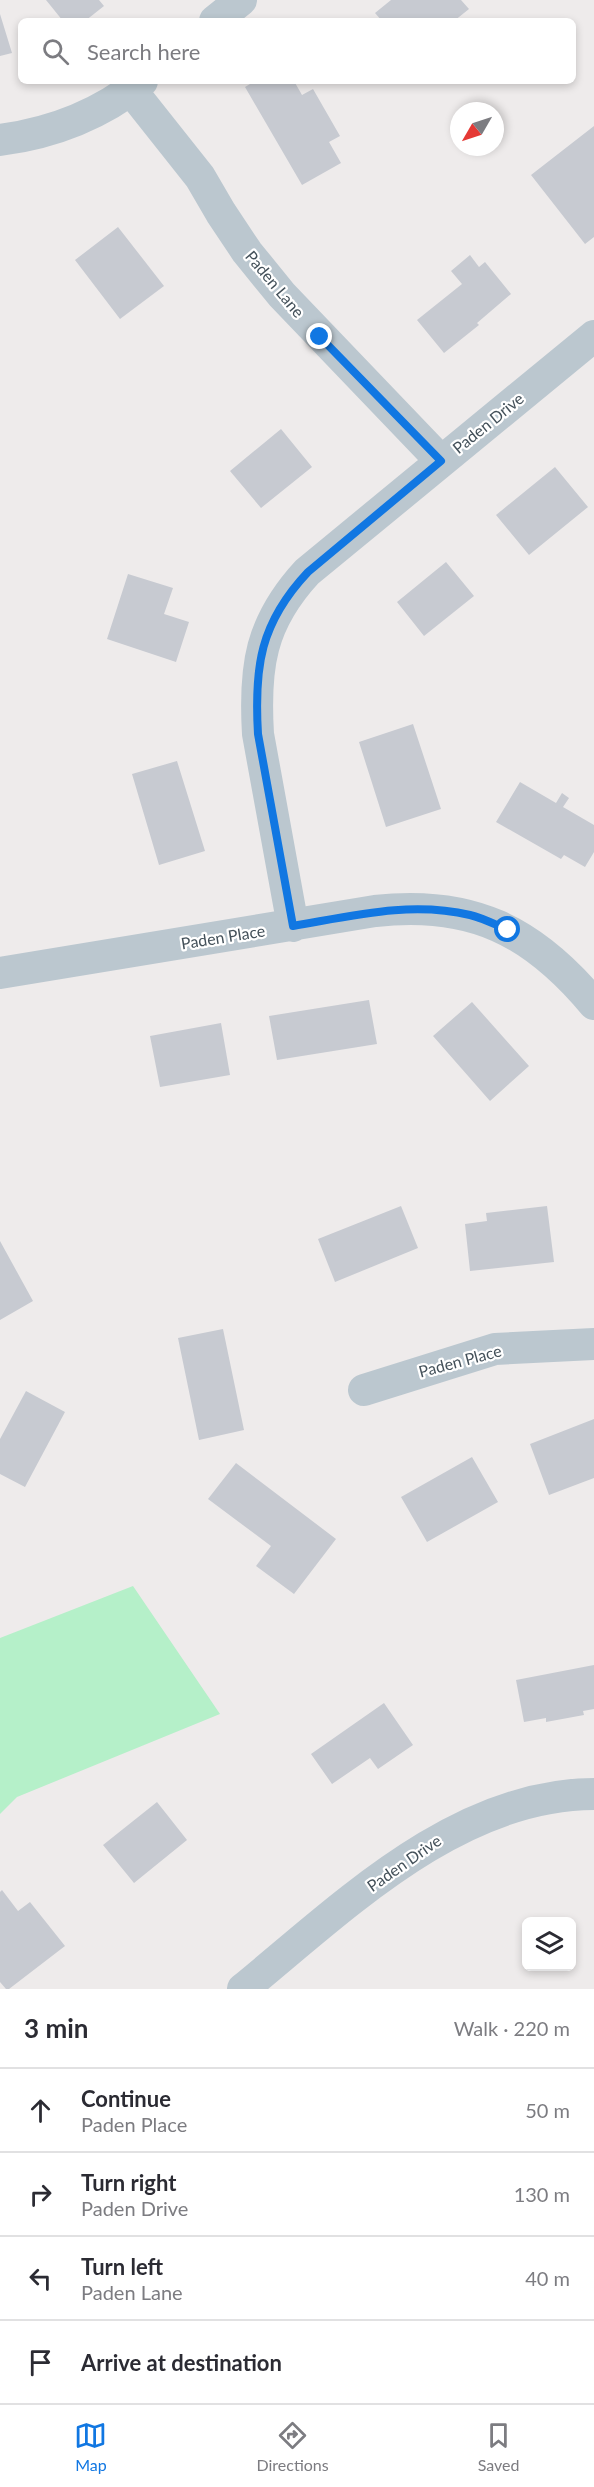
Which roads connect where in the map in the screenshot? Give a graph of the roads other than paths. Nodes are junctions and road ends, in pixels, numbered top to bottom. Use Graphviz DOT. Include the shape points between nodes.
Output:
graph roads {
  1 [pos="241,0"];
  2 [pos="219,18"];
  3 [pos="136,86"];
  4 [pos="0,140"];
  5 [pos="594,336"];
  6 [pos="441,461"];
  7 [pos="293,926"];
  8 [pos="0,973"];
  9 [pos="594,1004"];
  10 [pos="594,1344"];
  11 [pos="363,1390"];
  12 [pos="594,1794"];
  13 [pos="243,1989"];
  1 -- 2 [label="street"];
  3 -- 4 [label="street" via="71,124"];
  3 -- 6 [label="street, Paden Lane" via="247,252 282,295"];
  5 -- 6 [label="street, Paden Drive"];
  6 -- 7 [label="street, Paden Drive" via="290,590 274,615 264,642 258,671 258,734"];
  7 -- 8 [label="street, Paden Place"];
  7 -- 9 [label="street, Paden Place" via="403,908 471,915 508,930 543,952 569,974"];
  10 -- 11 [label="street, Paden Place" via="495,1349"];
  12 -- 13 [label="street, Paden Drive" via="555,1797 521,1806 485,1816 444,1835 392,1869"];
}
